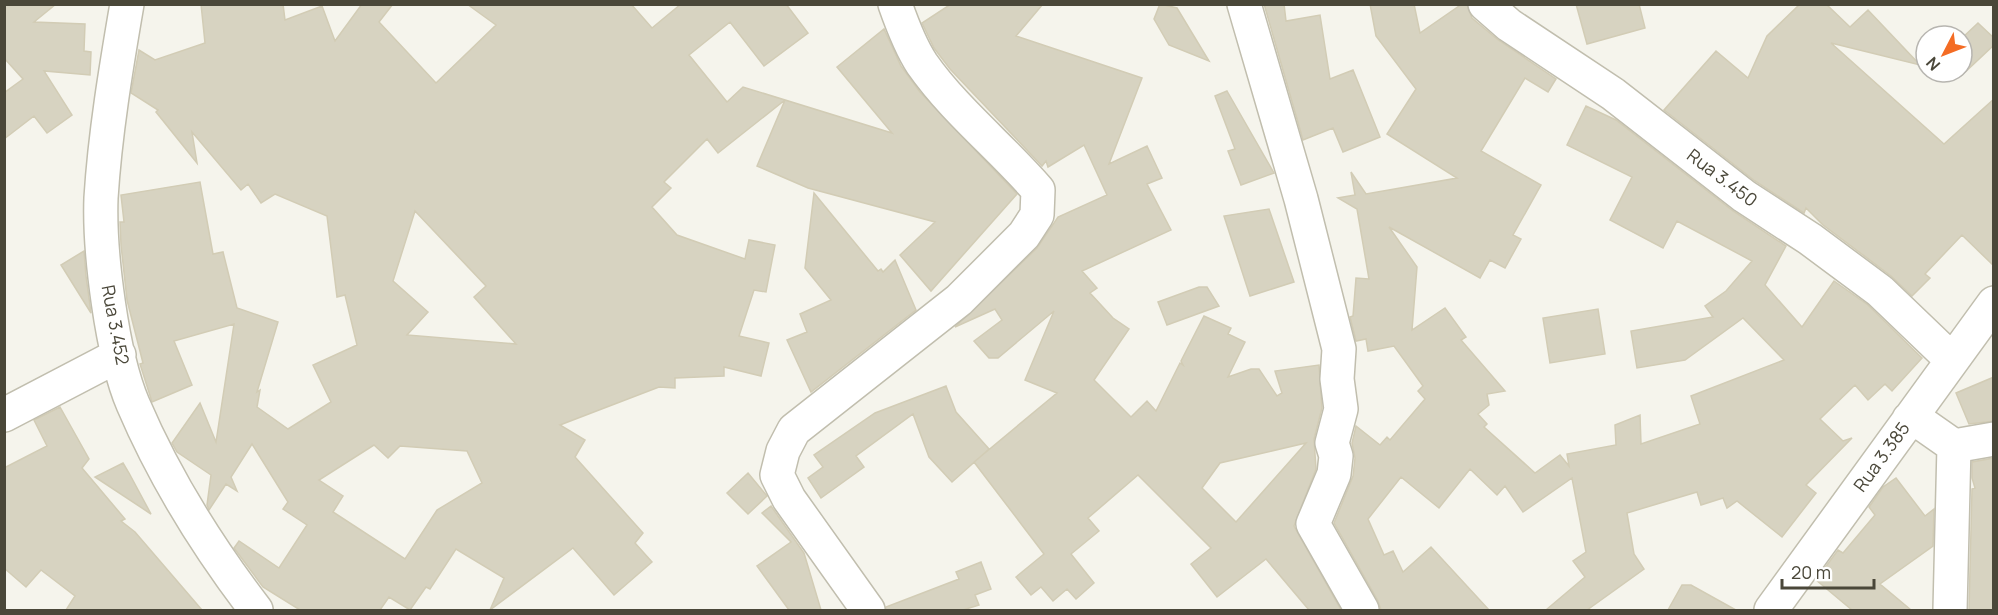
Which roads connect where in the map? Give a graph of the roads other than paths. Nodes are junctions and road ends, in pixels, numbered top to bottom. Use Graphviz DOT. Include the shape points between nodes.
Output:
graph roads {
  1 [pos="126,4"];
  2 [pos="895,4"];
  3 [pos="1216,4"];
  4 [pos="1485,4"];
  5 [pos="1245,11"];
  6 [pos="1994,303"];
  7 [pos="119,355"];
  8 [pos="1952,360"];
  9 [pos="4,416"];
  10 [pos="1909,419"];
  11 [pos="1994,439"];
  12 [pos="1954,446"];
  13 [pos="256,610"];
  14 [pos="868,610"];
  15 [pos="1362,610"];
  16 [pos="1771,610"];
  17 [pos="1950,610"];
  1 -- 7 [label="street, Rua 3.452" via="101,200 104,258"];
  2 -- 14 [label="street" via="921,63 985,137 1038,190 1037,214 1024,235 959,300 794,429 783,451 777,475 789,499"];
  3 -- 5 [label="street"];
  4 -- 8 [label="street, Rua 3.450" via="1509,25 1612,94 1744,196 1881,291"];
  5 -- 15 [label="street" via="1301,199 1339,349 1341,409 1332,443 1336,456 1334,474 1313,524"];
  6 -- 8 [label="street, Rua 3.385"];
  7 -- 9 [label="street"];
  7 -- 13 [label="street, Rua 3.452" via="132,403 178,495 211,551"];
  8 -- 10 [label="street, Rua 3.385"];
  10 -- 12 [label="street"];
  10 -- 16 [label="street, Rua 3.385"];
  11 -- 12 [label="street"];
  12 -- 17 [label="street"];
}
